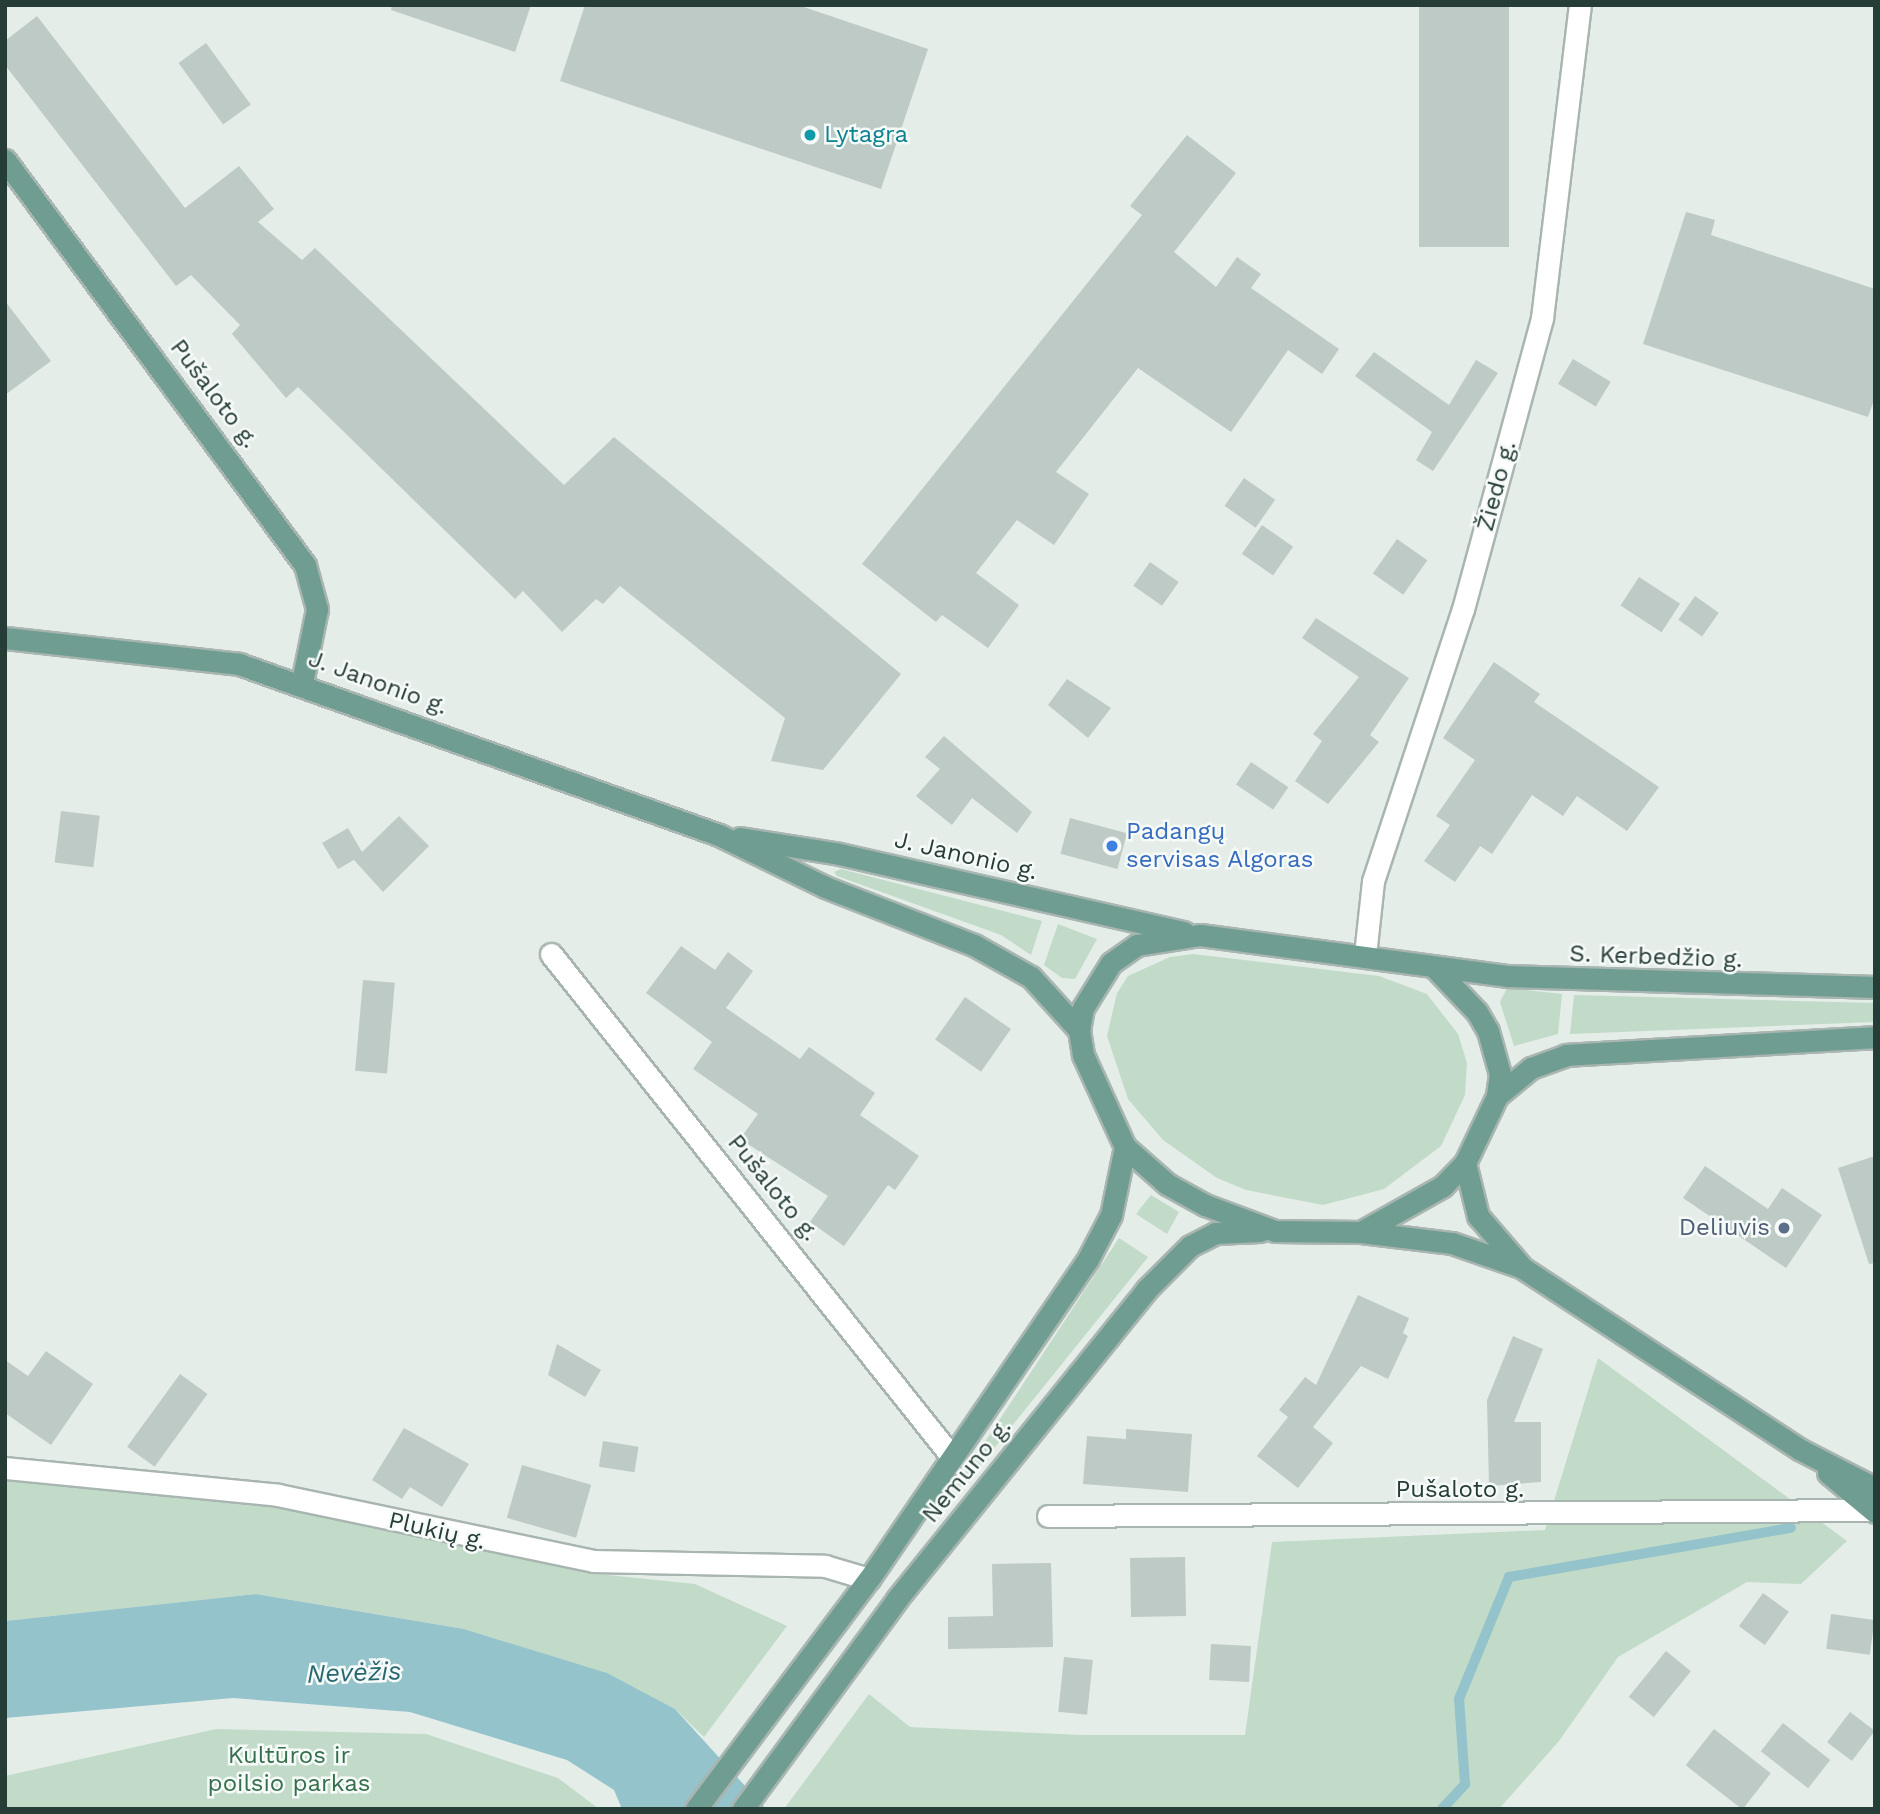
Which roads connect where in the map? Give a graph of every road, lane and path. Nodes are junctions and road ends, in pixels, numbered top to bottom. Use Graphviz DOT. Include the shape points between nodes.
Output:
graph roads {
  1 [pos="1580,5"];
  2 [pos="5,160"];
  3 [pos="5,638"];
  4 [pos="302,683"];
  5 [pos="719,835"];
  6 [pos="1200,935"];
  7 [pos="551,954"];
  8 [pos="1364,955"];
  9 [pos="1436,969"];
  10 [pos="1875,987"];
  11 [pos="1079,1030"];
  12 [pos="1875,1037"];
  13 [pos="1497,1096"];
  14 [pos="1125,1147"];
  15 [pos="1465,1163"];
  16 [pos="1275,1231"];
  17 [pos="1361,1232"];
  18 [pos="1521,1266"];
  19 [pos="1799,1449"];
  20 [pos="952,1457"];
  21 [pos="5,1468"];
  22 [pos="1875,1488"];
  23 [pos="1873,1511"];
  24 [pos="1048,1516"];
  25 [pos="869,1579"];
  26 [pos="696,1809"];
  27 [pos="743,1809"];
  1 -- 8 [label="street, Žiedo g." via="1542,318 1463,609 1373,881"];
  2 -- 4 [label="main road, Pušaloto g." via="305,565 317,609"];
  3 -- 4 [label="main road, J. Janonio g." via="239,664"];
  4 -- 5 [label="main road, J. Janonio g."];
  5 -- 6 [label="main road, J. Janonio g." via="835,853"];
  5 -- 11 [label="main road, J. Janonio g." via="825,887 974,945 1031,977"];
  6 -- 8 [label="main road, S. Kerbedžio g."];
  6 -- 11 [label="main road" via="1137,945 1111,963 1091,988"];
  7 -- 20 [label="street, Pušaloto g."];
  8 -- 9 [label="main road, S. Kerbedžio g."];
  9 -- 10 [label="main road, S. Kerbedžio g." via="1651,984"];
  9 -- 13 [label="main road" via="1477,1012 1488,1031 1500,1073"];
  11 -- 14 [label="main road" via="1096,1091"];
  12 -- 13 [label="main road" via="1566,1055 1531,1068"];
  13 -- 15 [label="main road"];
  14 -- 16 [label="main road" via="1189,1198"];
  14 -- 20 [label="main road, Nemuno g." via="1111,1215 1087,1259"];
  15 -- 17 [label="main road" via="1420,1202"];
  15 -- 18 [label="main road, Pušaloto g." via="1478,1216"];
  16 -- 17 [label="main road, Nemuno g."];
  16 -- 27 [label="main road, Nemuno g." via="1216,1233 1190,1246 1146,1290 897,1600"];
  17 -- 18 [label="main road, Pušaloto g." via="1452,1243"];
  18 -- 19 [label="main road, Pušaloto g."];
  19 -- 22 [label="main road, Pušaloto g."];
  19 -- 23 [label="main road, Pušaloto g."];
  20 -- 25 [label="main road, Nemuno g."];
  21 -- 25 [label="street, Plukių g." via="278,1495 593,1561 825,1566"];
  23 -- 24 [label="street, Pušaloto g."];
  25 -- 26 [label="main road, Nemuno g."];
}
